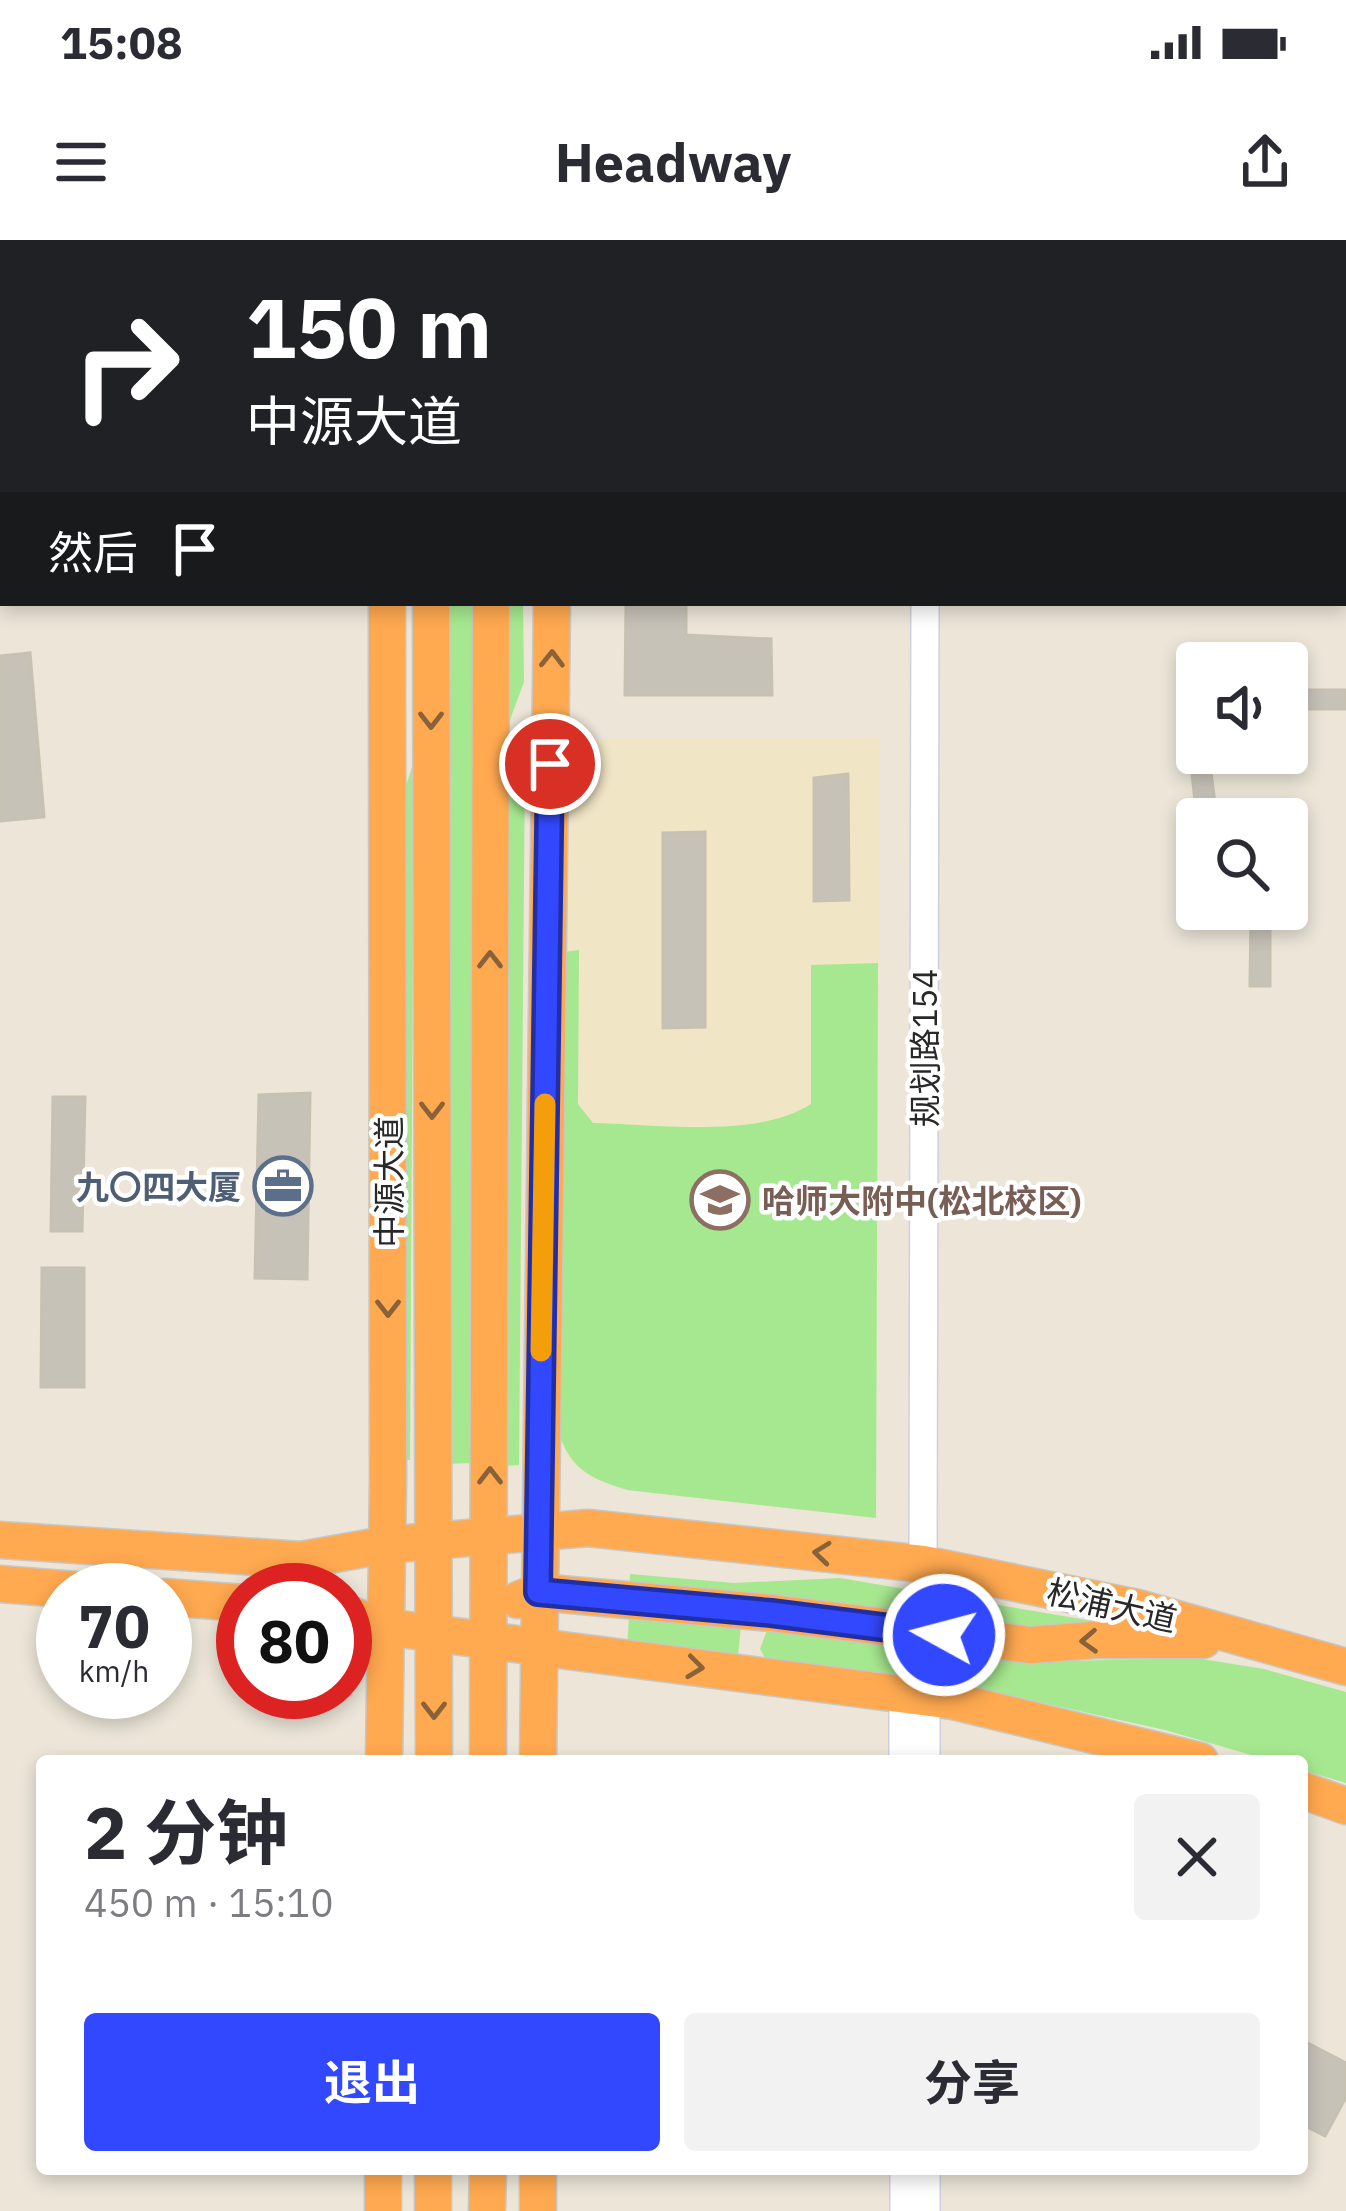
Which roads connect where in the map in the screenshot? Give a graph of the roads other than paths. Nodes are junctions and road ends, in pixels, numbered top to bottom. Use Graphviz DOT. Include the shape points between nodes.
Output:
graph roads {
  1 [pos="387,606"];
  2 [pos="431,606"];
  3 [pos="491,606"];
  4 [pos="552,606"];
  5 [pos="908,606"];
  6 [pos="925,606"];
  7 [pos="538,1532"];
  8 [pos="489,1536"];
  9 [pos="0,1540"];
  10 [pos="434,1541"];
  11 [pos="385,1545"];
  12 [pos="915,1563"];
  13 [pos="0,1584"];
  14 [pos="36,1587"];
  15 [pos="538,1592"];
  16 [pos="771,1613"];
  17 [pos="372,1622"];
  18 [pos="488,1626"];
  19 [pos="385,1627"];
  20 [pos="434,1633"];
  21 [pos="1248,1640"];
  22 [pos="538,1647"];
  23 [pos="1346,1667"];
  24 [pos="770,1676"];
  25 [pos="915,1697"];
  26 [pos="384,1755"];
  27 [pos="434,1755"];
  28 [pos="488,1755"];
  29 [pos="538,1755"];
  30 [pos="904,1755"];
  31 [pos="925,1755"];
  32 [pos="1176,1755"];
  33 [pos="1308,1792"];
  34 [pos="1346,1805"];
  35 [pos="383,2175"];
  36 [pos="433,2175"];
  37 [pos="488,2175"];
  38 [pos="538,2175"];
  39 [pos="904,2175"];
  40 [pos="926,2175"];
  41 [pos="383,2211"];
  42 [pos="433,2211"];
  43 [pos="488,2211"];
  44 [pos="538,2211"];
  45 [pos="904,2211"];
  46 [pos="926,2211"];
  1 -- 11 [label="highway, 中源大道, one-way"];
  2 -- 10 [label="highway, 中源大道, one-way"];
  8 -- 3 [label="highway, one-way"];
  7 -- 4 [label="highway, one-way"];
  5 -- 12 [label="street"];
  6 -- 12 [label="street, 规划路154"];
  7 -- 8 [label="highway, 松浦大道"];
  12 -- 7 [label="highway, 松浦大道, one-way" via="588,1528"];
  7 -- 15 [label="highway"];
  8 -- 10 [label="highway, 松浦大道"];
  8 -- 18 [label="highway"];
  9 -- 11 [label="highway, 松浦大道" via="302,1560"];
  10 -- 11 [label="highway, 松浦大道"];
  10 -- 20 [label="highway, 中源大道"];
  11 -- 19 [label="highway, 中源大道"];
  12 -- 21 [label="highway, 松浦大道" via="1138,1608"];
  13 -- 14 [label="highway"];
  15 -- 16 [label="highway"];
  15 -- 18 [label="highway"];
  15 -- 22 [label="highway"];
  21 -- 16 [label="highway, one-way" via="1030,1645"];
  16 -- 24 [label="highway" via="752,1628 749,1645"];
  17 -- 19 [label="highway"];
  18 -- 20 [label="highway"];
  18 -- 22 [label="highway"];
  18 -- 28 [label="highway"];
  19 -- 20 [label="highway"];
  19 -- 26 [label="highway, 中源大道"];
  20 -- 27 [label="highway, 中源大道, one-way"];
  21 -- 23 [label="highway, 松浦大道"];
  22 -- 24 [label="highway, one-way"];
  22 -- 29 [label="highway"];
  24 -- 25 [label="highway"];
  25 -- 30 [label="street"];
  25 -- 31 [label="street"];
  25 -- 32 [label="highway"];
  33 -- 34 [label="highway"];
  35 -- 41 [label="highway"];
  36 -- 42 [label="highway"];
  37 -- 43 [label="highway"];
  38 -- 44 [label="highway"];
  39 -- 45 [label="street"];
  40 -- 46 [label="street"];
}
